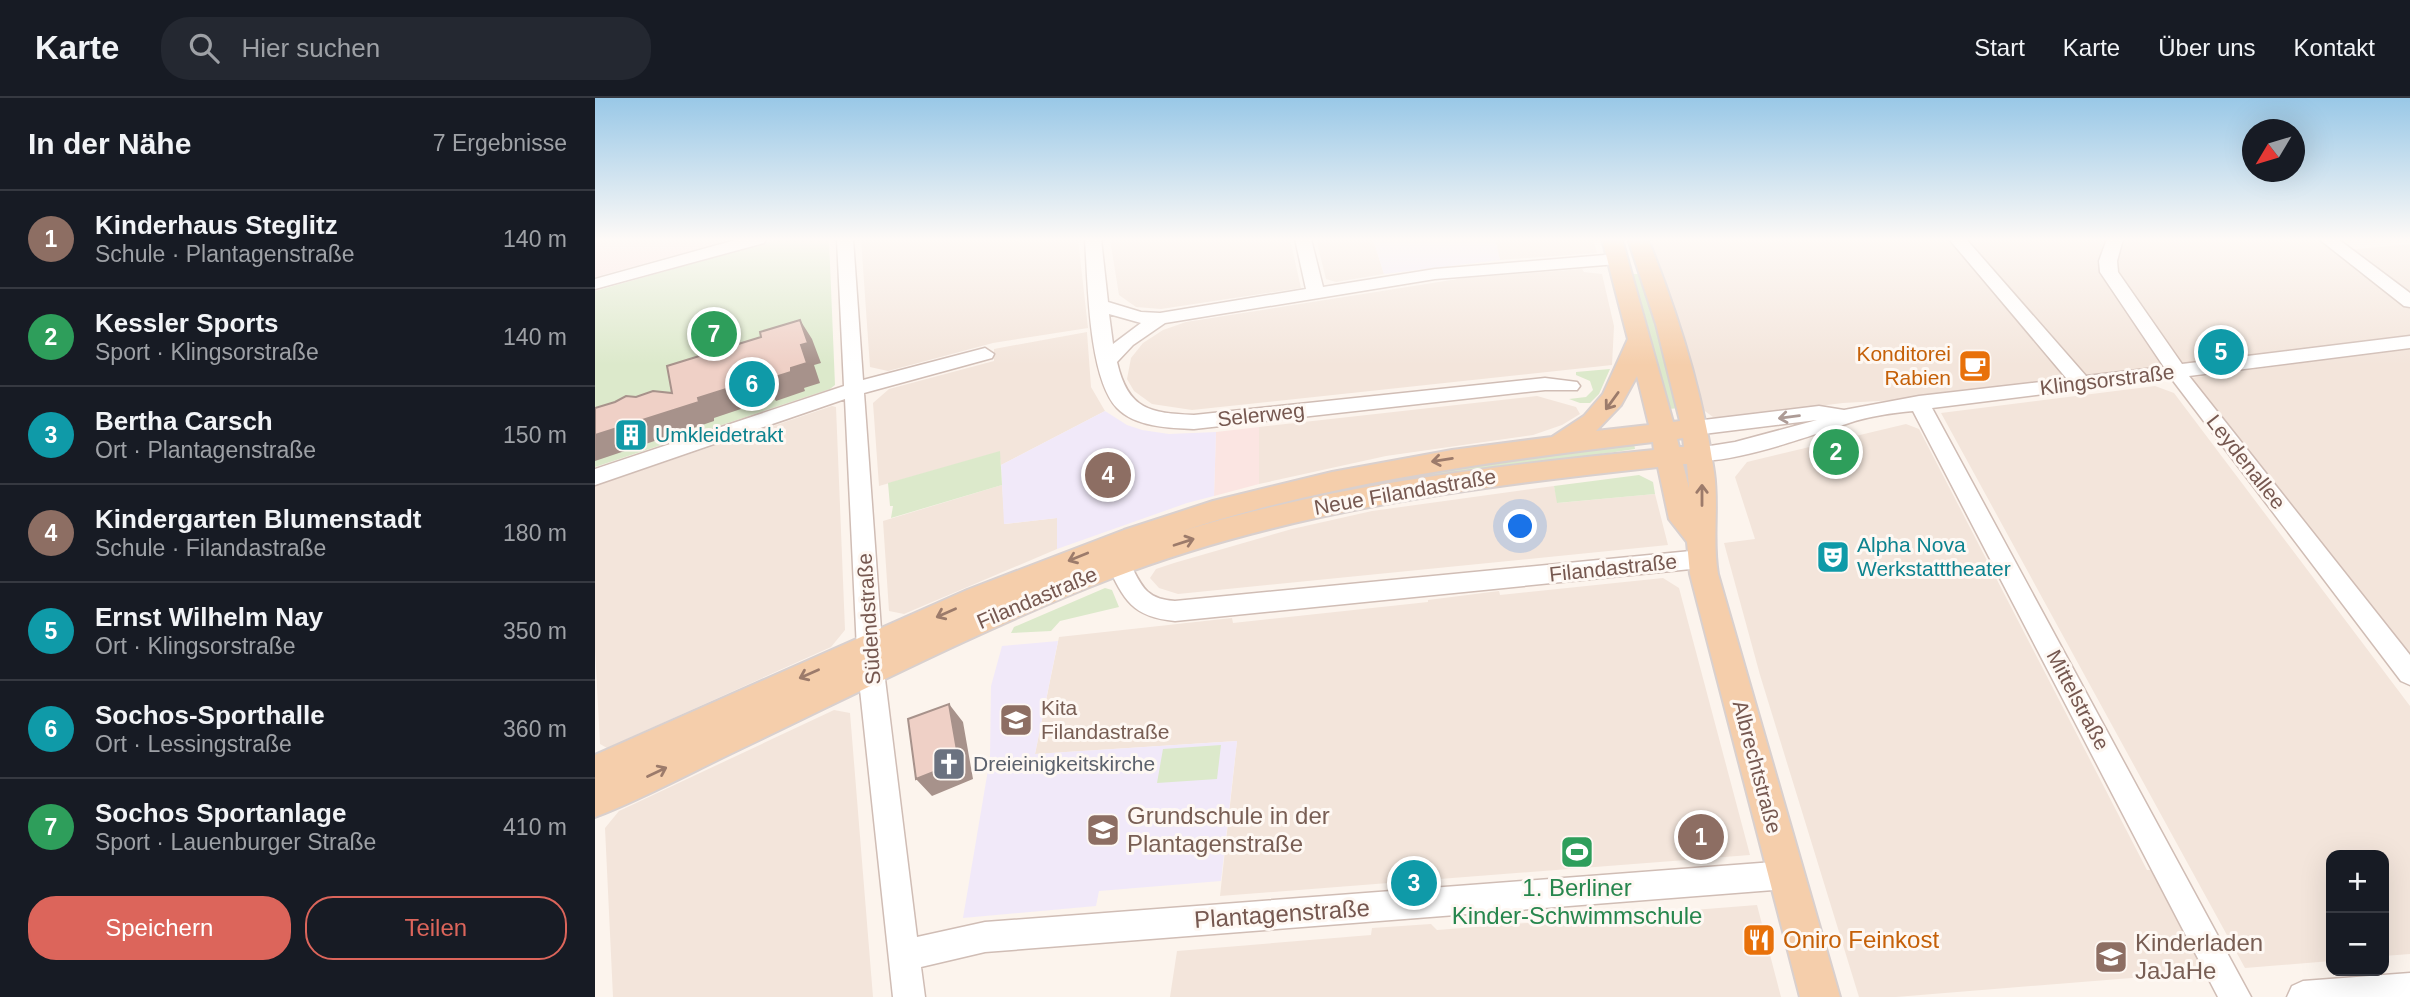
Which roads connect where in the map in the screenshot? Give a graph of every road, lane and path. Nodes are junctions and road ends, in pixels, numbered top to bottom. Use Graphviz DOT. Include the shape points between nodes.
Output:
graph roads {
  1 [pos="848,281"];
  2 [pos="1098,281"];
  3 [pos="1313,281"];
  4 [pos="1397,281"];
  5 [pos="1623,281"];
  6 [pos="1650,281"];
  7 [pos="1993,281"];
  8 [pos="2115,281"];
  9 [pos="2382,281"];
  10 [pos="1316,293"];
  11 [pos="2410,302"];
  12 [pos="1101,306"];
  13 [pos="1160,318"];
  14 [pos="1639,339"];
  15 [pos="2410,342"];
  16 [pos="985,354"];
  17 [pos="1108,361"];
  18 [pos="2176,371"];
  19 [pos="2081,383"];
  20 [pos="1570,386"];
  21 [pos="854,389"];
  22 [pos="1919,403"];
  23 [pos="1697,441"];
  24 [pos="1665,444"];
  25 [pos="1554,446"];
  26 [pos="595,477"];
  27 [pos="1141,533"];
  28 [pos="1700,548"];
  29 [pos="1119,564"];
  30 [pos="871,658"];
  31 [pos="2410,674"];
  32 [pos="595,771"];
  33 [pos="595,801"];
  34 [pos="1786,874"];
  35 [pos="904,955"];
  36 [pos="2410,989"];
  37 [pos="909,997"];
  38 [pos="1820,997"];
  39 [pos="2235,997"];
  40 [pos="2303,997"];
  1 -- 21 [label="street, Südendstraße"];
  2 -- 12 [label="street, Selerweg"];
  3 -- 10 [label="street"];
  4 -- 10 [label="street"];
  5 -- 14 [label="main road, Albrechtstraße"];
  6 -- 23 [label="main road, Albrechtstraße"];
  7 -- 19 [label="street"];
  8 -- 18 [label="street, Leydenallee"];
  9 -- 11 [label="street"];
  10 -- 13 [label="street"];
  12 -- 13 [label="street"];
  12 -- 17 [label="street, Selerweg"];
  13 -- 17 [label="street" via="1126,341"];
  14 -- 24 [label="main road, Albrechtstraße"];
  14 -- 25 [label="main road, one-way" via="1612,403 1599,417"];
  15 -- 18 [label="street, Klingsorstraße"];
  16 -- 21 [label="street"];
  17 -- 20 [label="street, Selerweg" via="1111,383 1125,404 1165,421 1194,422 1545,384"];
  18 -- 19 [label="street, Klingsorstraße"];
  18 -- 31 [label="street, Leydenallee"];
  19 -- 22 [label="street, Klingsorstraße"];
  21 -- 26 [label="street"];
  21 -- 30 [label="street, Südendstraße"];
  22 -- 23 [label="street, Klingsorstraße" via="1847,416 1735,449"];
  22 -- 39 [label="street, Mittelstraße"];
  23 -- 24 [label="main road, Neue Filandastraße"];
  28 -- 23 [label="main road, Albrechtstraße, one-way" via="1702,484"];
  24 -- 25 [label="main road, Neue Filandastraße"];
  24 -- 28 [label="main road, Albrechtstraße" via="1683,519"];
  29 -- 24 [label="main road, Neue Filandastraße, one-way" via="1265,518"];
  25 -- 27 [label="main road, Neue Filandastraße, one-way" via="1367,472"];
  27 -- 30 [label="main road, Filandastraße, one-way" via="1008,585"];
  28 -- 29 [label="street, Filandastraße" via="1175,611 1142,604"];
  28 -- 34 [label="main road, Albrechtstraße"];
  29 -- 30 [label="main road, Filandastraße"];
  30 -- 32 [label="main road, Filandastraße, one-way"];
  33 -- 30 [label="main road, Filandastraße, one-way"];
  30 -- 35 [label="street, Südendstraße"];
  34 -- 35 [label="street, Plantagenstraße" via="985,937"];
  34 -- 38 [label="main road, Albrechtstraße"];
  35 -- 37 [label="street, Südendstraße"];
  36 -- 40 [label="street"];
}
